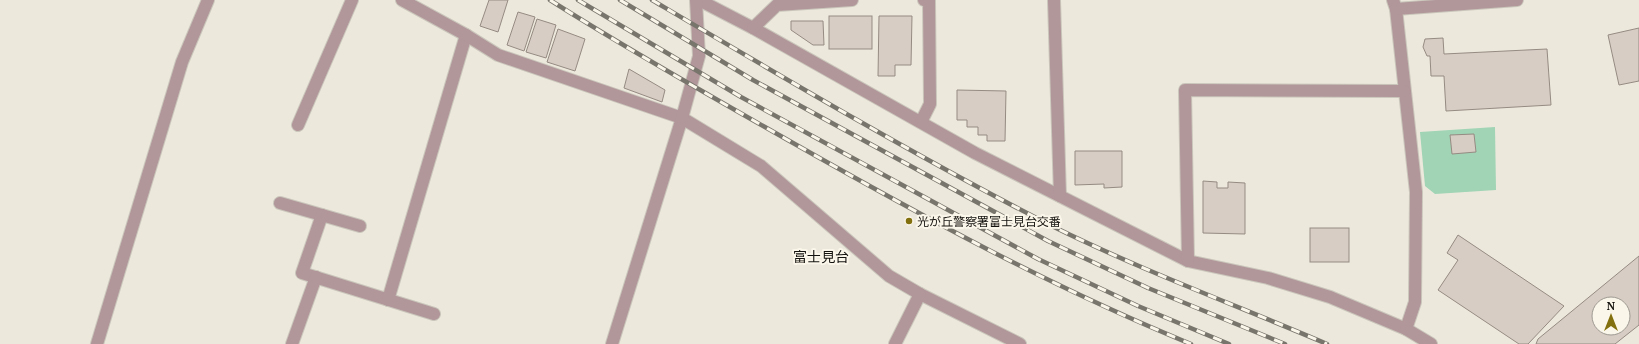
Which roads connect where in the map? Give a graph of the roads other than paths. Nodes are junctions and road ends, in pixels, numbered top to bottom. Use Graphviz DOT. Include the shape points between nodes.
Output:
graph roads {
  1 [pos="208,0"];
  2 [pos="352,0"];
  3 [pos="402,0"];
  4 [pos="698,0"];
  5 [pos="852,0"];
  6 [pos="924,0"];
  7 [pos="1054,0"];
  8 [pos="1509,0"];
  9 [pos="1517,0"];
  10 [pos="1394,5"];
  11 [pos="753,28"];
  12 [pos="466,35"];
  13 [pos="1404,91"];
  14 [pos="682,118"];
  15 [pos="921,122"];
  16 [pos="298,124"];
  17 [pos="1060,196"];
  18 [pos="280,203"];
  19 [pos="322,215"];
  20 [pos="360,226"];
  21 [pos="1188,261"];
  22 [pos="316,277"];
  23 [pos="920,294"];
  24 [pos="388,300"];
  25 [pos="434,314"];
  26 [pos="1406,329"];
  27 [pos="97,344"];
  28 [pos="292,344"];
  29 [pos="612,344"];
  30 [pos="895,344"];
  31 [pos="1020,344"];
  32 [pos="1431,344"];
  1 -- 27 [label="street" via="182,62"];
  2 -- 16 [label="street"];
  3 -- 12 [label="street"];
  4 -- 11 [label="street"];
  4 -- 14 [label="street" via="699,56"];
  5 -- 11 [label="street" via="777,5"];
  6 -- 15 [label="street" via="929,1 930,104"];
  7 -- 17 [label="street"];
  8 -- 9 [label="street"];
  8 -- 10 [label="street"];
  10 -- 13 [label="street"];
  11 -- 15 [label="street"];
  12 -- 14 [label="street" via="498,55"];
  12 -- 24 [label="street"];
  13 -- 21 [label="street" via="1185,90"];
  13 -- 26 [label="street" via="1416,192 1415,302"];
  14 -- 23 [label="street" via="761,166 889,276"];
  14 -- 29 [label="street"];
  15 -- 17 [label="street"];
  17 -- 21 [label="street"];
  18 -- 19 [label="street"];
  19 -- 20 [label="street"];
  19 -- 22 [label="street" via="302,273"];
  21 -- 26 [label="street" via="1268,278 1330,296"];
  22 -- 24 [label="street"];
  22 -- 28 [label="street"];
  23 -- 30 [label="street"];
  23 -- 31 [label="street"];
  24 -- 25 [label="street"];
  26 -- 32 [label="street"];
}
